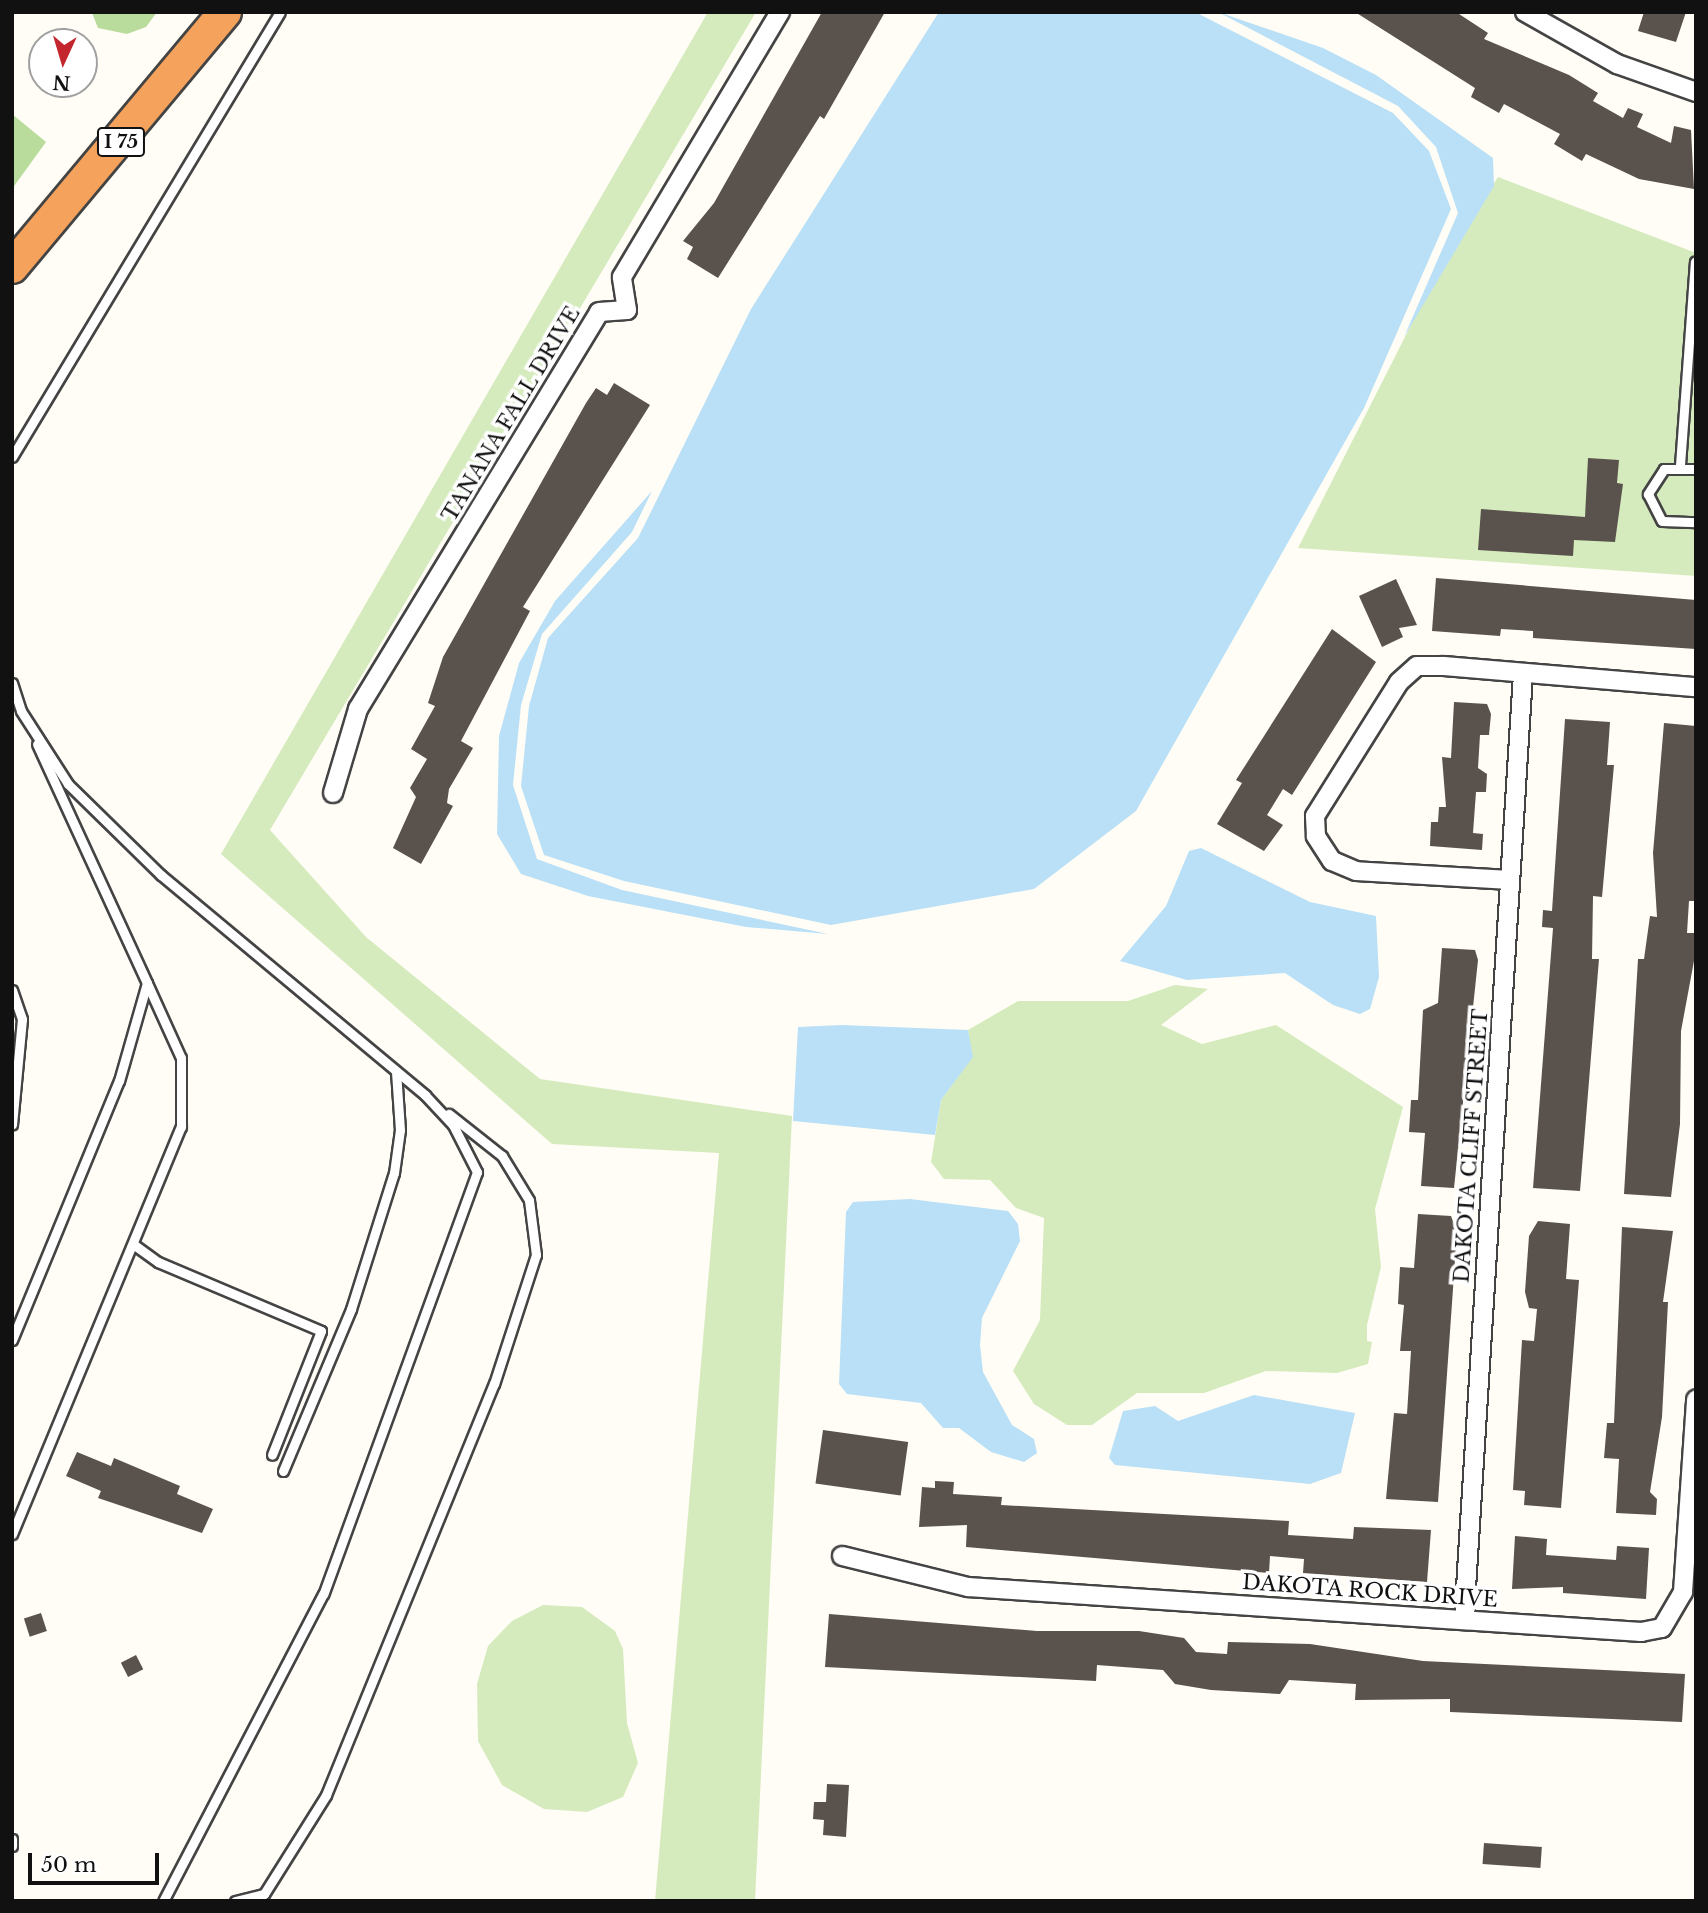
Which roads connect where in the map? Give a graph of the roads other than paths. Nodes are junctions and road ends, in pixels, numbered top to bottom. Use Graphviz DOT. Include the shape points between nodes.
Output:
graph roads {
  1 [pos="225,12"];
  2 [pos="280,12"];
  3 [pos="780,12"];
  4 [pos="1525,12"];
  5 [pos="1696,92"];
  6 [pos="1695,262"];
  7 [pos="12,267"];
  8 [pos="12,457"];
  9 [pos="1680,465"];
  10 [pos="1696,469"];
  11 [pos="1696,522"];
  12 [pos="1523,674"];
  13 [pos="12,684"];
  14 [pos="1696,687"];
  15 [pos="21,711"];
  16 [pos="333,793"];
  17 [pos="1510,880"];
  18 [pos="147,983"];
  19 [pos="12,990"];
  20 [pos="396,1070"];
  21 [pos="425,1095"];
  22 [pos="12,1125"];
  23 [pos="133,1244"];
  24 [pos="12,1340"];
  25 [pos="1696,1399"];
  26 [pos="272,1454"];
  27 [pos="283,1471"];
  28 [pos="12,1534"];
  29 [pos="842,1556"];
  30 [pos="1464,1620"];
  31 [pos="12,1839"];
  32 [pos="12,1846"];
  33 [pos="163,1901"];
  34 [pos="235,1901"];
  1 -- 7 [label="highway, I 75"];
  2 -- 8 [label="lane"];
  3 -- 16 [label="street, TANANA FALL DRIVE" via="622,277 626,310 599,312 358,709"];
  4 -- 5 [label="street" via="1617,64"];
  6 -- 9 [label="lane"];
  9 -- 10 [label="lane"];
  9 -- 11 [label="lane" via="1656,475 1650,505 1672,526"];
  12 -- 14 [label="street"];
  12 -- 17 [label="street, DAKOTA CLIFF STREET"];
  12 -- 17 [label="street" via="1417,666 1399,682 1315,816 1316,836 1332,861 1356,871"];
  13 -- 15 [label="lane"];
  15 -- 18 [label="lane"];
  15 -- 20 [label="lane" via="68,783 161,875"];
  17 -- 30 [label="street, DAKOTA CLIFF STREET"];
  18 -- 23 [label="lane" via="181,1058 185,1109"];
  18 -- 24 [label="lane" via="119,1081"];
  19 -- 22 [label="lane" via="22,1019"];
  20 -- 21 [label="lane"];
  20 -- 27 [label="lane" via="400,1130 394,1173 351,1309"];
  21 -- 33 [label="lane" via="453,1125 477,1172 323,1594"];
  21 -- 34 [label="lane" via="502,1156 529,1200 536,1255 494,1384 326,1795 264,1894"];
  23 -- 26 [label="lane" via="159,1262 321,1331"];
  23 -- 28 [label="lane"];
  25 -- 30 [label="street, DAKOTA ROCK DRIVE" via="1683,1592 1662,1628"];
  29 -- 30 [label="street, DAKOTA ROCK DRIVE" via="968,1587"];
  31 -- 32 [label="lane"];
}
